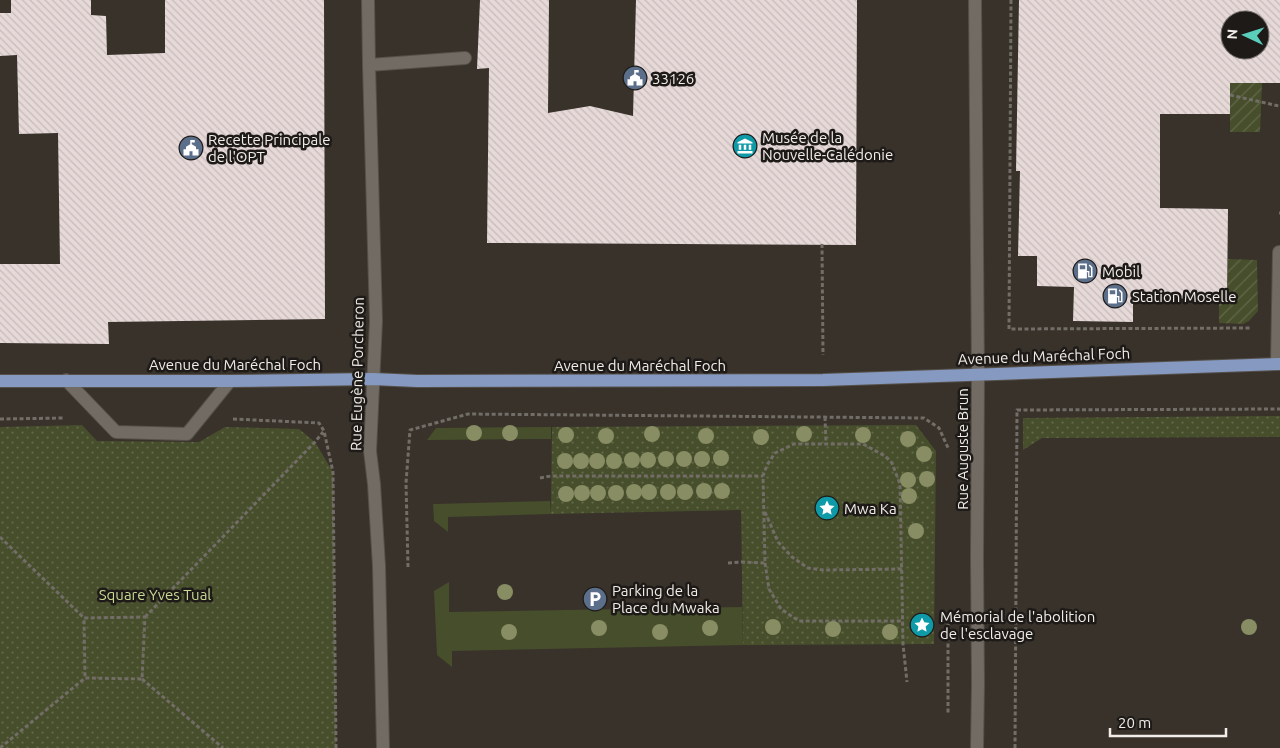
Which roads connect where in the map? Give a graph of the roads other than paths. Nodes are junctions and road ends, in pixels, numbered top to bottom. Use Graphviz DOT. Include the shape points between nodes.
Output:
graph roads {
  1 [pos="368,0"];
  2 [pos="975,0"];
  3 [pos="465,58"];
  4 [pos="369,65"];
  5 [pos="1280,252"];
  6 [pos="1278,364"];
  7 [pos="978,375"];
  8 [pos="373,379"];
  9 [pos="66,380"];
  10 [pos="0,381"];
  11 [pos="230,381"];
  12 [pos="383,748"];
  13 [pos="977,748"];
  1 -- 4 [label="street, Rue Eugène Porcheron"];
  2 -- 7 [label="street, Rue Auguste Brun"];
  3 -- 4 [label="street"];
  4 -- 8 [label="street, Rue Eugène Porcheron" via="376,321"];
  5 -- 6 [label="street"];
  6 -- 7 [label="main road, Avenue du Maréchal Foch"];
  7 -- 8 [label="main road, Avenue du Maréchal Foch" via="823,380"];
  7 -- 13 [label="street, Rue Auguste Brun"];
  8 -- 11 [label="main road, Avenue du Maréchal Foch"];
  8 -- 12 [label="street, Rue Eugène Porcheron" via="370,451 379,566"];
  9 -- 10 [label="main road, Avenue du Maréchal Foch"];
  9 -- 11 [label="main road, Avenue du Maréchal Foch"];
  9 -- 11 [label="street" via="116,432 187,434"];
}
